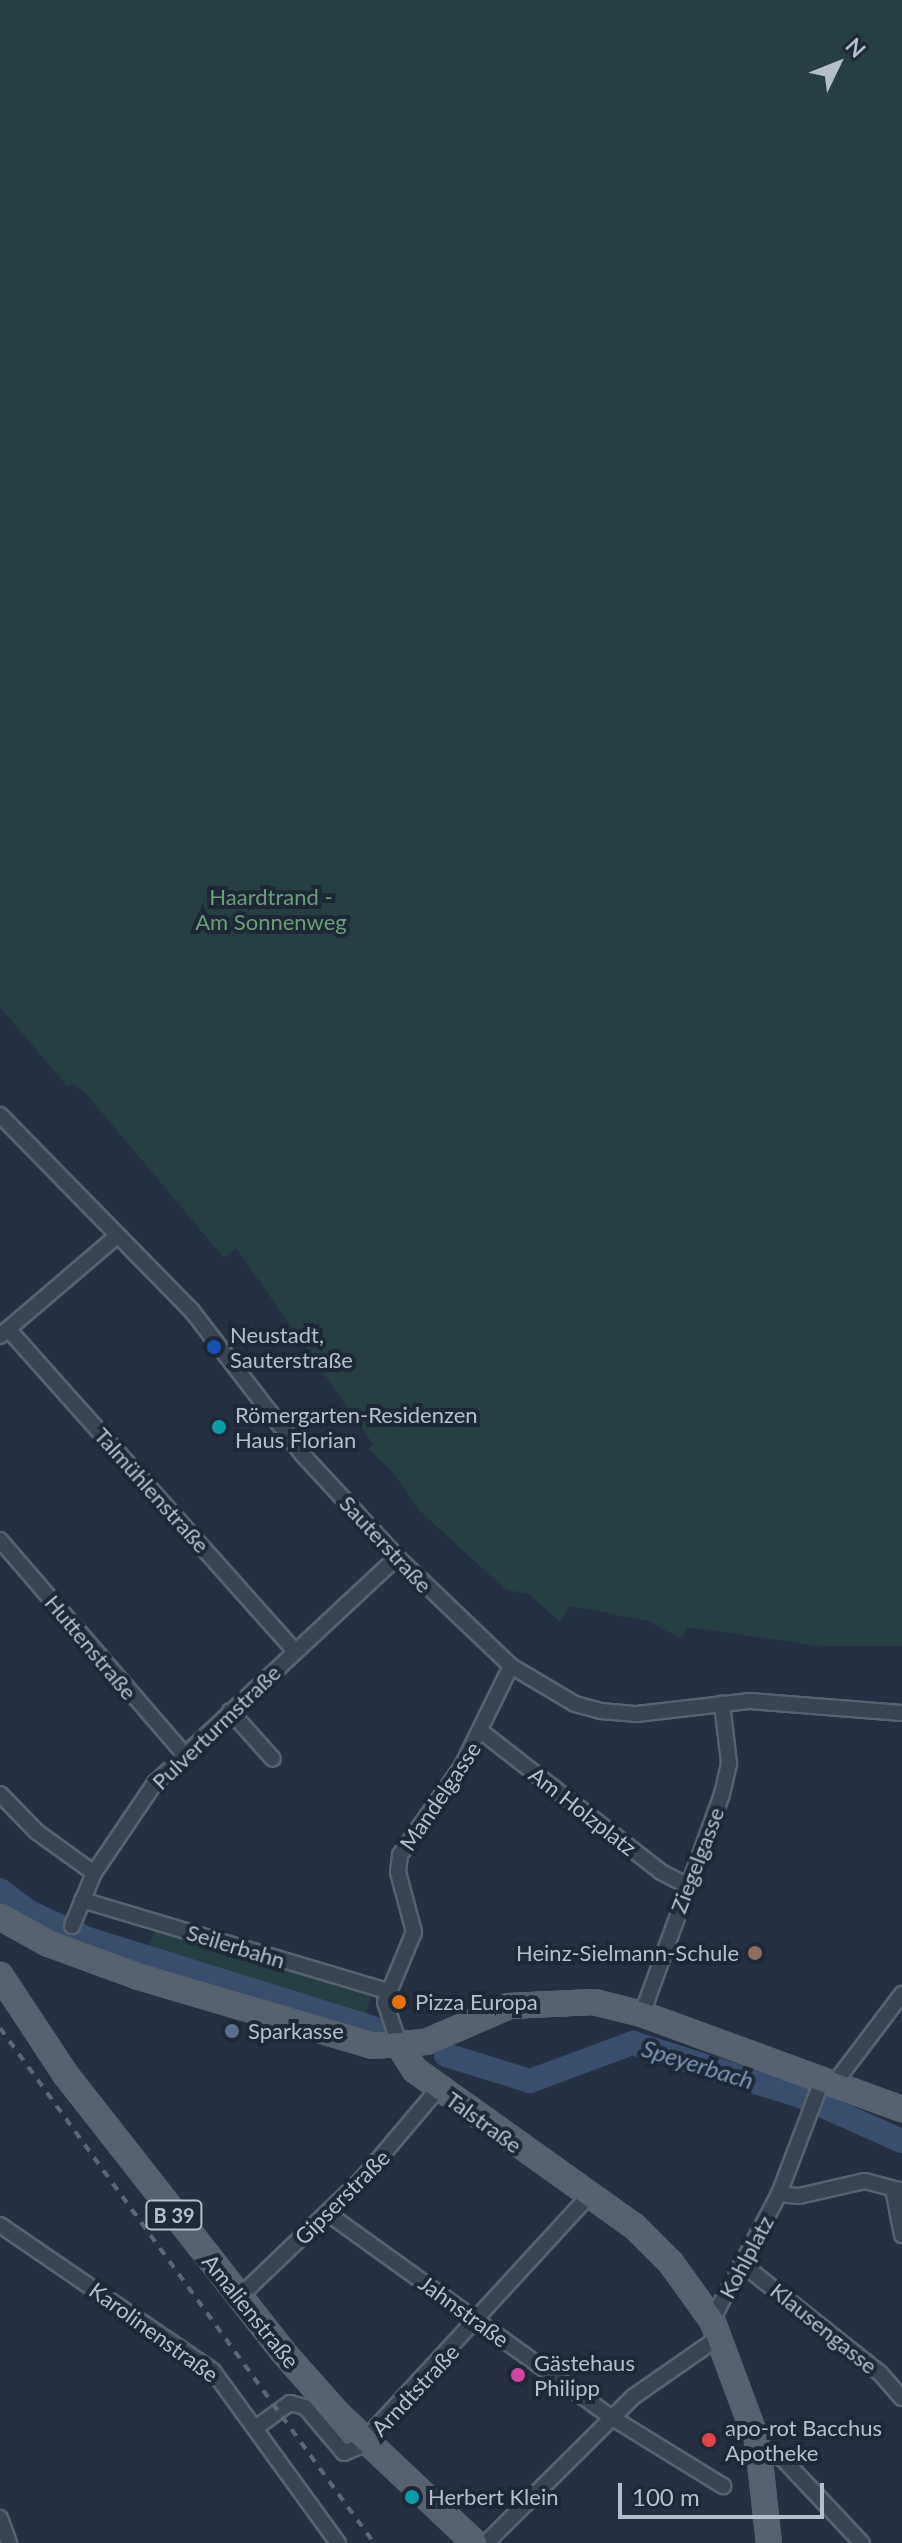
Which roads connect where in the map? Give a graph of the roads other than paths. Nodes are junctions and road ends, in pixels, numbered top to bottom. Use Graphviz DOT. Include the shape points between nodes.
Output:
graph roads {
  1 [pos="0,1115"];
  2 [pos="117,1236"];
  3 [pos="4,1333"];
  4 [pos="0,1540"];
  5 [pos="397,1557"];
  6 [pos="295,1651"];
  7 [pos="511,1666"];
  8 [pos="722,1703"];
  9 [pos="230,1711"];
  10 [pos="902,1713"];
  11 [pos="482,1732"];
  12 [pos="183,1753"];
  13 [pos="273,1759"];
  14 [pos="0,1794"];
  15 [pos="94,1873"];
  16 [pos="687,1885"];
  17 [pos="82,1900"];
  18 [pos="1,1918"];
  19 [pos="72,1926"];
  20 [pos="0,1975"];
  21 [pos="390,1992"];
  22 [pos="902,1994"];
  23 [pos="642,2014"];
  24 [pos="389,2019"];
  25 [pos="426,2042"];
  26 [pos="374,2046"];
  27 [pos="400,2047"];
  28 [pos="438,2089"];
  29 [pos="821,2092"];
  30 [pos="902,2109"];
  31 [pos="898,2190"];
  32 [pos="779,2194"];
  33 [pos="590,2195"];
  34 [pos="327,2213"];
  35 [pos="0,2225"];
  36 [pos="902,2235"];
  37 [pos="741,2263"];
  38 [pos="238,2298"];
  39 [pos="479,2321"];
  40 [pos="714,2330"];
  41 [pos="902,2398"];
  42 [pos="611,2417"];
  43 [pos="257,2427"];
  44 [pos="366,2442"];
  45 [pos="758,2444"];
  46 [pos="723,2486"];
  47 [pos="0,2518"];
  48 [pos="9,2543"];
  49 [pos="338,2543"];
  50 [pos="475,2543"];
  51 [pos="486,2543"];
  52 [pos="769,2543"];
  53 [pos="862,2543"];
  1 -- 2 [label="street, Sauterstraße"];
  2 -- 3 [label="street"];
  2 -- 5 [label="street, Sauterstraße" via="192,1311 302,1454"];
  3 -- 6 [label="street, Talmühlenstraße"];
  4 -- 12 [label="street, Huttenstraße"];
  5 -- 6 [label="street, Pulverturmstraße"];
  5 -- 7 [label="street, Sauterstraße"];
  6 -- 9 [label="street, Pulverturmstraße"];
  7 -- 8 [label="street, Sauterstraße" via="575,1704 601,1711 637,1714"];
  7 -- 11 [label="street, Mandelgasse"];
  8 -- 10 [label="street, Sauterstraße"];
  8 -- 16 [label="street, Ziegelgasse" via="729,1763"];
  9 -- 12 [label="street, Pulverturmstraße"];
  9 -- 13 [label="street"];
  11 -- 16 [label="street, Am Holzplatz" via="661,1872"];
  11 -- 21 [label="street, Mandelgasse" via="400,1855 398,1872 414,1932"];
  12 -- 15 [label="street, Pulverturmstraße" via="155,1783"];
  14 -- 15 [label="street" via="37,1832"];
  15 -- 17 [label="street, Pulverturmstraße"];
  16 -- 23 [label="street, Ziegelgasse"];
  17 -- 19 [label="street, Pulverturmstraße"];
  17 -- 21 [label="street, Seilerbahn"];
  18 -- 26 [label="main road" via="49,1944 139,1977"];
  20 -- 38 [label="main road, Amalienstraße / B 39" via="66,2075"];
  21 -- 24 [label="street, Mandelgasse" via="385,2002"];
  22 -- 29 [label="street, Kohlplatz"];
  23 -- 25 [label="main road" via="572,1999 526,2003 477,2017"];
  23 -- 29 [label="main road"];
  24 -- 26 [label="street, Mandelgasse"];
  24 -- 27 [label="street, Mandelgasse"];
  25 -- 27 [label="main road"];
  25 -- 28 [label="main road" via="424,2065"];
  26 -- 27 [label="main road"];
  27 -- 28 [label="main road, Talstraße" via="405,2061"];
  28 -- 33 [label="main road, Talstraße"];
  28 -- 34 [label="street, Gipserstraße" via="386,2154"];
  29 -- 30 [label="main road"];
  29 -- 32 [label="street, Kohlplatz"];
  31 -- 32 [label="street, Kohlplatz" via="865,2181 799,2196"];
  31 -- 36 [label="street"];
  32 -- 37 [label="street, Kohlplatz"];
  33 -- 39 [label="street, Arndtstraße"];
  33 -- 40 [label="main road, Talstraße" via="663,2255"];
  34 -- 38 [label="street, Gipserstraße"];
  34 -- 39 [label="street, Jahnstraße"];
  35 -- 43 [label="street, Karolinenstraße" via="213,2371"];
  37 -- 40 [label="street, Kohlplatz"];
  37 -- 41 [label="street, Klausengasse" via="880,2373"];
  38 -- 44 [label="main road, Amalienstraße / B 39"];
  39 -- 42 [label="street, Jahnstraße"];
  39 -- 44 [label="street, Arndtstraße"];
  40 -- 42 [label="street"];
  40 -- 45 [label="main road, Talstraße"];
  42 -- 46 [label="street, Jahnstraße"];
  42 -- 51 [label="street"];
  43 -- 44 [label="street" via="290,2403 305,2407 344,2453"];
  43 -- 49 [label="street, Karolinenstraße"];
  44 -- 50 [label="main road, Amalienstraße / B 39"];
  45 -- 52 [label="main road, Talstraße"];
  45 -- 53 [label="street" via="783,2459"];
  47 -- 48 [label="street"];
}
